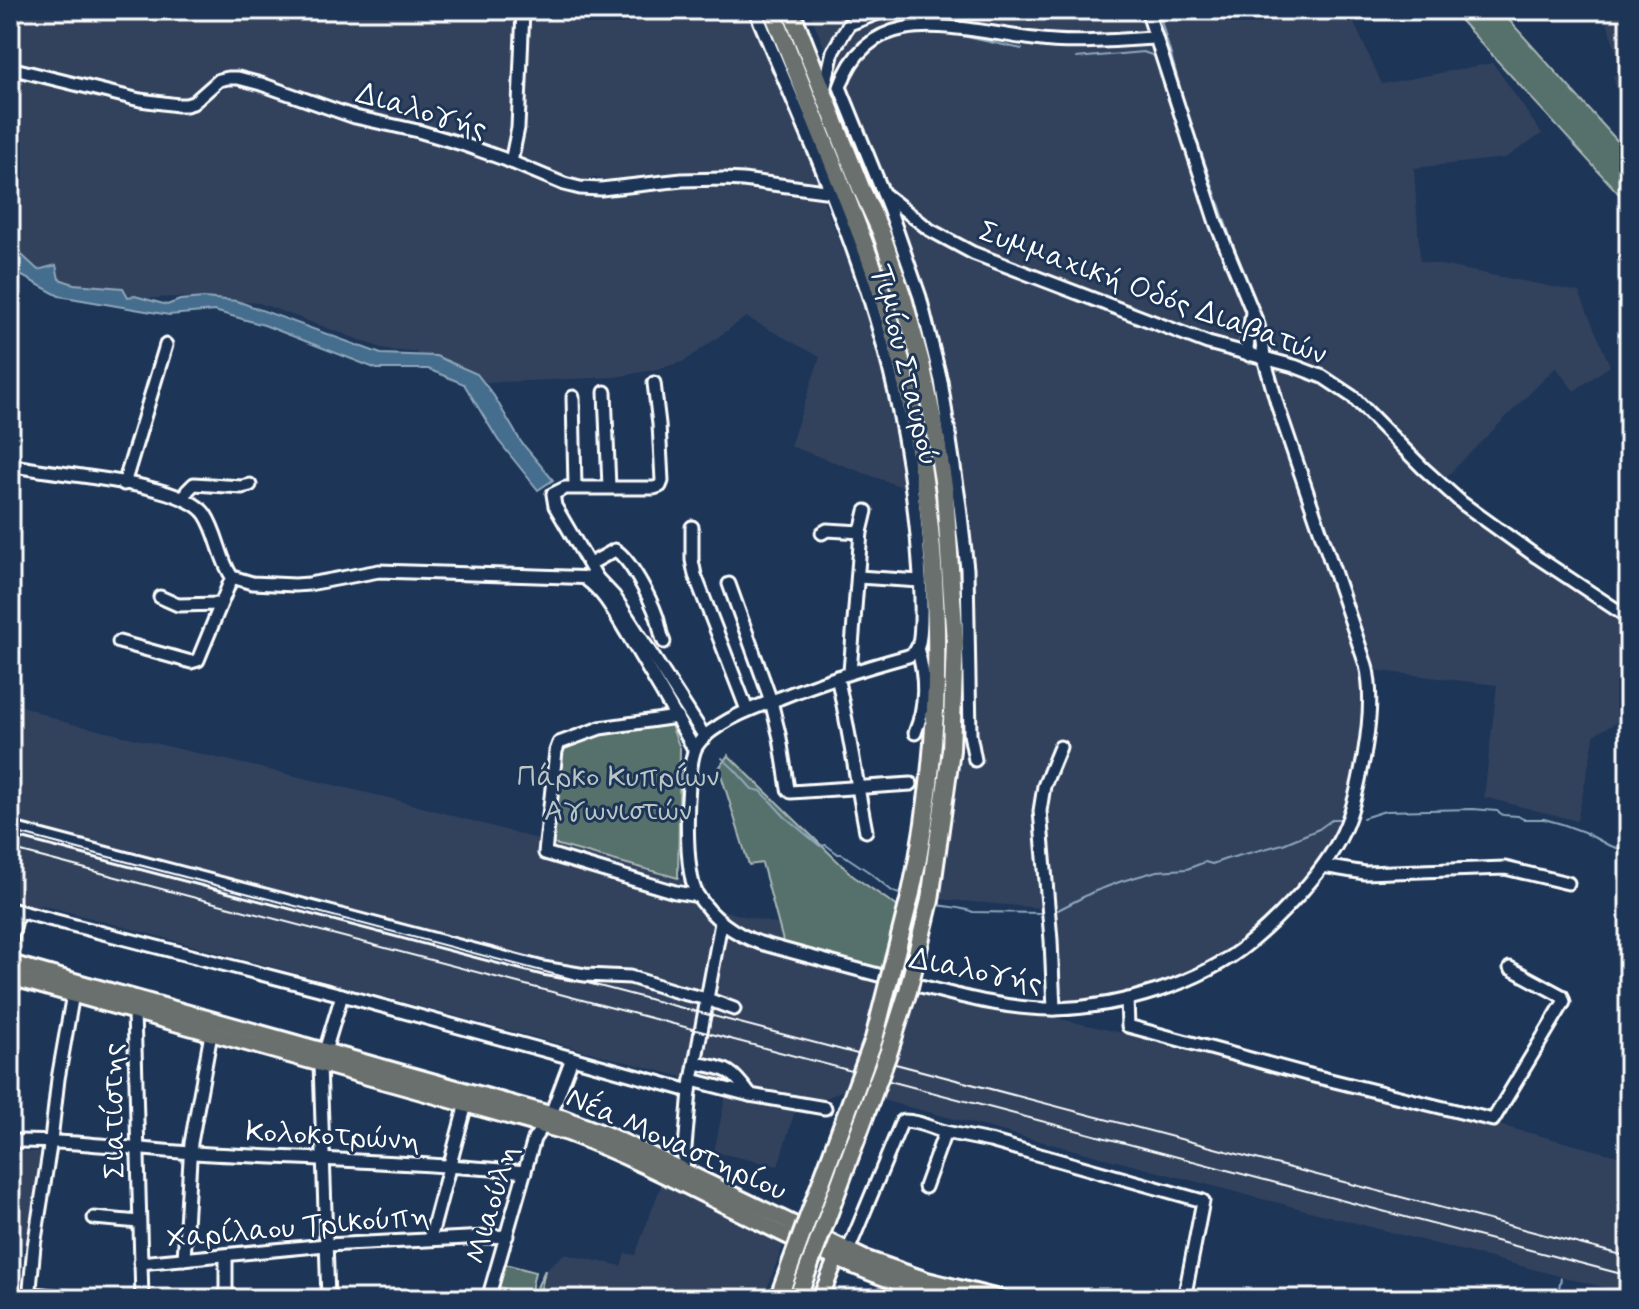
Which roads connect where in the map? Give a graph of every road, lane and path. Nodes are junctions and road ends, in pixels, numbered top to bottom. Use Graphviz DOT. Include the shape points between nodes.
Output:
graph roads {
  1 [pos="16,10"];
  2 [pos="523,10"];
  3 [pos="755,10"];
  4 [pos="772,10"];
  5 [pos="791,10"];
  6 [pos="886,10"];
  7 [pos="1147,10"];
  8 [pos="10,18"];
  9 [pos="1156,38"];
  10 [pos="10,68"];
  11 [pos="824,90"];
  12 [pos="511,162"];
  13 [pos="832,192"];
  14 [pos="882,192"];
  15 [pos="1252,312"];
  16 [pos="166,345"];
  17 [pos="1249,355"];
  18 [pos="1264,358"];
  19 [pos="654,383"];
  20 [pos="605,392"];
  21 [pos="573,397"];
  22 [pos="10,465"];
  23 [pos="124,484"];
  24 [pos="250,485"];
  25 [pos="575,487"];
  26 [pos="609,487"];
  27 [pos="185,499"];
  28 [pos="866,511"];
  29 [pos="692,527"];
  30 [pos="861,532"];
  31 [pos="822,533"];
  32 [pos="590,564"];
  33 [pos="232,577"];
  34 [pos="583,577"];
  35 [pos="858,577"];
  36 [pos="597,578"];
  37 [pos="920,581"];
  38 [pos="729,584"];
  39 [pos="160,597"];
  40 [pos="220,604"];
  41 [pos="1629,618"];
  42 [pos="119,642"];
  43 [pos="664,642"];
  44 [pos="917,648"];
  45 [pos="850,672"];
  46 [pos="837,677"];
  47 [pos="771,701"];
  48 [pos="747,710"];
  49 [pos="677,717"];
  50 [pos="915,733"];
  51 [pos="705,737"];
  52 [pos="1060,747"];
  53 [pos="694,749"];
  54 [pos="975,760"];
  55 [pos="911,784"];
  56 [pos="857,786"];
  57 [pos="10,828"];
  58 [pos="866,831"];
  59 [pos="1323,866"];
  60 [pos="1568,883"];
  61 [pos="698,896"];
  62 [pos="14,910"];
  63 [pos="721,923"];
  64 [pos="10,945"];
  65 [pos="10,963"];
  66 [pos="1510,968"];
  67 [pos="10,977"];
  68 [pos="73,994"];
  69 [pos="342,995"];
  70 [pos="105,996"];
  71 [pos="707,999"];
  72 [pos="1127,999"];
  73 [pos="136,1005"];
  74 [pos="734,1009"];
  75 [pos="1054,1009"];
  76 [pos="184,1019"];
  77 [pos="211,1034"];
  78 [pos="323,1057"];
  79 [pos="572,1058"];
  80 [pos="695,1063"];
  81 [pos="691,1086"];
  82 [pos="750,1095"];
  83 [pos="466,1104"];
  84 [pos="825,1108"];
  85 [pos="547,1120"];
  86 [pos="945,1132"];
  87 [pos="51,1140"];
  88 [pos="10,1141"];
  89 [pos="139,1149"];
  90 [pos="191,1153"];
  91 [pos="323,1158"];
  92 [pos="449,1165"];
  93 [pos="683,1170"];
  94 [pos="525,1172"];
  95 [pos="925,1187"];
  96 [pos="94,1218"];
  97 [pos="139,1222"];
  98 [pos="507,1236"];
  99 [pos="430,1239"];
  100 [pos="326,1245"];
  101 [pos="226,1255"];
  102 [pos="842,1255"];
  103 [pos="184,1259"];
  104 [pos="140,1263"];
  105 [pos="10,1292"];
  106 [pos="29,1296"];
  107 [pos="87,1299"];
  108 [pos="142,1299"];
  109 [pos="226,1299"];
  110 [pos="328,1299"];
  111 [pos="488,1299"];
  112 [pos="778,1299"];
  113 [pos="797,1299"];
  114 [pos="820,1299"];
  115 [pos="952,1299"];
  116 [pos="1003,1299"];
  117 [pos="1184,1299"];
  1 -- 8 [label="street"];
  2 -- 12 [label="street" via="518,128"];
  3 -- 13 [label="street, Τιμίου Σταυρού"];
  4 -- 112 [label="highway, bridge" via="888,313 926,492 935,682 930,774 916,867 874,1039"];
  5 -- 11 [label="highway"];
  6 -- 11 [label="street" via="849,24 833,51"];
  7 -- 9 [label="street, Διαλογής"];
  9 -- 14 [label="street" via="1065,43 928,17 887,22 850,56 840,87"];
  9 -- 15 [label="street, Διαλογής" via="1216,223"];
  10 -- 12 [label="street, Διαλογής" via="182,106 218,81 238,78"];
  11 -- 113 [label="highway, bridge" via="881,232 921,363 945,493 954,695 930,900 908,991"];
  12 -- 13 [label="street, Διαλογής" via="586,189 723,179"];
  13 -- 37 [label="street, Τιμίου Σταυρού" via="876,319 897,400"];
  14 -- 17 [label="street, Συμμαχική Οδός Διαβατών" via="930,230 973,253"];
  14 -- 54 [label="street" via="920,297 945,405 967,569"];
  15 -- 17 [label="street"];
  15 -- 18 [label="street, Διαλογής"];
  16 -- 23 [label="street"];
  17 -- 18 [label="street, Συμμαχική Οδός Διαβατών"];
  18 -- 41 [label="street, Συμμαχική Οδός Διαβατών" via="1316,373 1342,388 1462,503"];
  18 -- 59 [label="street, Διαλογής" via="1369,677 1369,714 1356,793 1343,833"];
  19 -- 26 [label="street" via="660,486"];
  20 -- 26 [label="street"];
  21 -- 25 [label="street"];
  22 -- 23 [label="street"];
  23 -- 27 [label="street"];
  24 -- 27 [label="street" via="194,484"];
  25 -- 26 [label="street"];
  25 -- 32 [label="street" via="558,491 553,499"];
  27 -- 33 [label="street" via="204,514"];
  28 -- 30 [label="street"];
  29 -- 48 [label="street" via="695,575"];
  30 -- 31 [label="street"];
  30 -- 35 [label="street"];
  32 -- 36 [label="street"];
  32 -- 43 [label="street" via="615,550 621,553 656,614"];
  33 -- 34 [label="street" via="295,585 379,571"];
  33 -- 40 [label="street"];
  34 -- 36 [label="street"];
  34 -- 49 [label="street" via="603,597"];
  35 -- 37 [label="street"];
  35 -- 45 [label="street"];
  36 -- 51 [label="street"];
  37 -- 44 [label="street, Τιμίου Σταυρού"];
  38 -- 47 [label="street"];
  39 -- 40 [label="street" via="178,605"];
  40 -- 42 [label="street" via="195,662"];
  44 -- 45 [label="street" via="908,656"];
  44 -- 50 [label="street, Τιμίου Σταυρού" via="923,705"];
  45 -- 46 [label="street"];
  46 -- 47 [label="street"];
  46 -- 56 [label="street"];
  47 -- 48 [label="street"];
  47 -- 56 [label="street" via="791,792"];
  48 -- 51 [label="street"];
  49 -- 53 [label="street"];
  49 -- 61 [label="street" via="600,728 559,743 545,853"];
  51 -- 53 [label="street"];
  52 -- 75 [label="street" via="1040,811"];
  53 -- 61 [label="street" via="688,851"];
  55 -- 56 [label="street"];
  56 -- 58 [label="street"];
  57 -- 71 [label="street" via="543,968 630,977"];
  59 -- 60 [label="street" via="1365,873 1505,868"];
  59 -- 72 [label="street, Διαλογής" via="1250,943 1189,978"];
  61 -- 63 [label="street"];
  62 -- 64 [label="street"];
  62 -- 69 [label="street"];
  63 -- 71 [label="street"];
  63 -- 75 [label="street, Διαλογής" via="760,943 934,989 1007,1006"];
  65 -- 70 [label="main road"];
  66 -- 72 [label="street" via="1562,996 1564,1002 1493,1120 1128,1026"];
  67 -- 68 [label="main road"];
  68 -- 70 [label="main road"];
  68 -- 87 [label="street"];
  69 -- 78 [label="street"];
  69 -- 79 [label="street"];
  70 -- 73 [label="main road"];
  71 -- 74 [label="street"];
  71 -- 80 [label="street"];
  72 -- 75 [label="street, Διαλογής"];
  73 -- 76 [label="main road"];
  73 -- 89 [label="street, Σιατίστης"];
  76 -- 77 [label="main road, Νέα Μοναστηρίου"];
  76 -- 78 [label="main road, Νέα Μοναστηρίου"];
  77 -- 78 [label="main road, Νέα Μοναστηρίου"];
  77 -- 90 [label="street"];
  78 -- 83 [label="main road, Νέα Μοναστηρίου"];
  78 -- 85 [label="main road, Νέα Μοναστηρίου"];
  78 -- 91 [label="street"];
  79 -- 81 [label="street"];
  79 -- 85 [label="street, Μιαούλη"];
  80 -- 81 [label="street"];
  80 -- 82 [label="street" via="730,1071"];
  81 -- 82 [label="street"];
  81 -- 93 [label="street"];
  82 -- 84 [label="street"];
  83 -- 85 [label="main road, Νέα Μοναστηρίου"];
  83 -- 92 [label="street"];
  85 -- 93 [label="main road, Νέα Μοναστηρίου" via="608,1135"];
  85 -- 94 [label="street, Μιαούλη" via="534,1139"];
  85 -- 102 [label="main road, Νέα Μοναστηρίου"];
  86 -- 95 [label="street"];
  86 -- 102 [label="street" via="902,1121"];
  86 -- 117 [label="street" via="1203,1201"];
  87 -- 88 [label="street, Κολοκοτρώνη"];
  87 -- 89 [label="street, Κολοκοτρώνη"];
  87 -- 106 [label="street"];
  89 -- 90 [label="street, Κολοκοτρώνη"];
  89 -- 97 [label="street, Σιατίστης"];
  90 -- 91 [label="street, Κολοκοτρώνη"];
  90 -- 103 [label="street"];
  91 -- 92 [label="street, Κολοκοτρώνη"];
  91 -- 100 [label="street"];
  92 -- 94 [label="street, Κολοκοτρώνη"];
  92 -- 99 [label="street"];
  93 -- 102 [label="main road, Νέα Μοναστηρίου"];
  94 -- 98 [label="street, Μιαούλη"];
  96 -- 97 [label="street, Σιατίστης"];
  97 -- 104 [label="street, Σιατίστης"];
  98 -- 99 [label="street, Χαρίλαου Τρικούπη"];
  98 -- 111 [label="street, Μιαούλη"];
  99 -- 100 [label="street, Χαρίλαου Τρικούπη"];
  100 -- 101 [label="street, Χαρίλαου Τρικούπη"];
  100 -- 110 [label="street"];
  101 -- 103 [label="street, Χαρίλαου Τρικούπη"];
  101 -- 109 [label="street"];
  102 -- 114 [label="main road"];
  102 -- 115 [label="main road, Νέα Μοναστηρίου" via="876,1275"];
  102 -- 116 [label="main road, Νέα Μοναστηρίου"];
  103 -- 104 [label="street, Χαρίλαου Τρικούπη"];
  104 -- 108 [label="street, Σιατίστης"];
  105 -- 106 [label="street"];
  106 -- 107 [label="street"];
}
